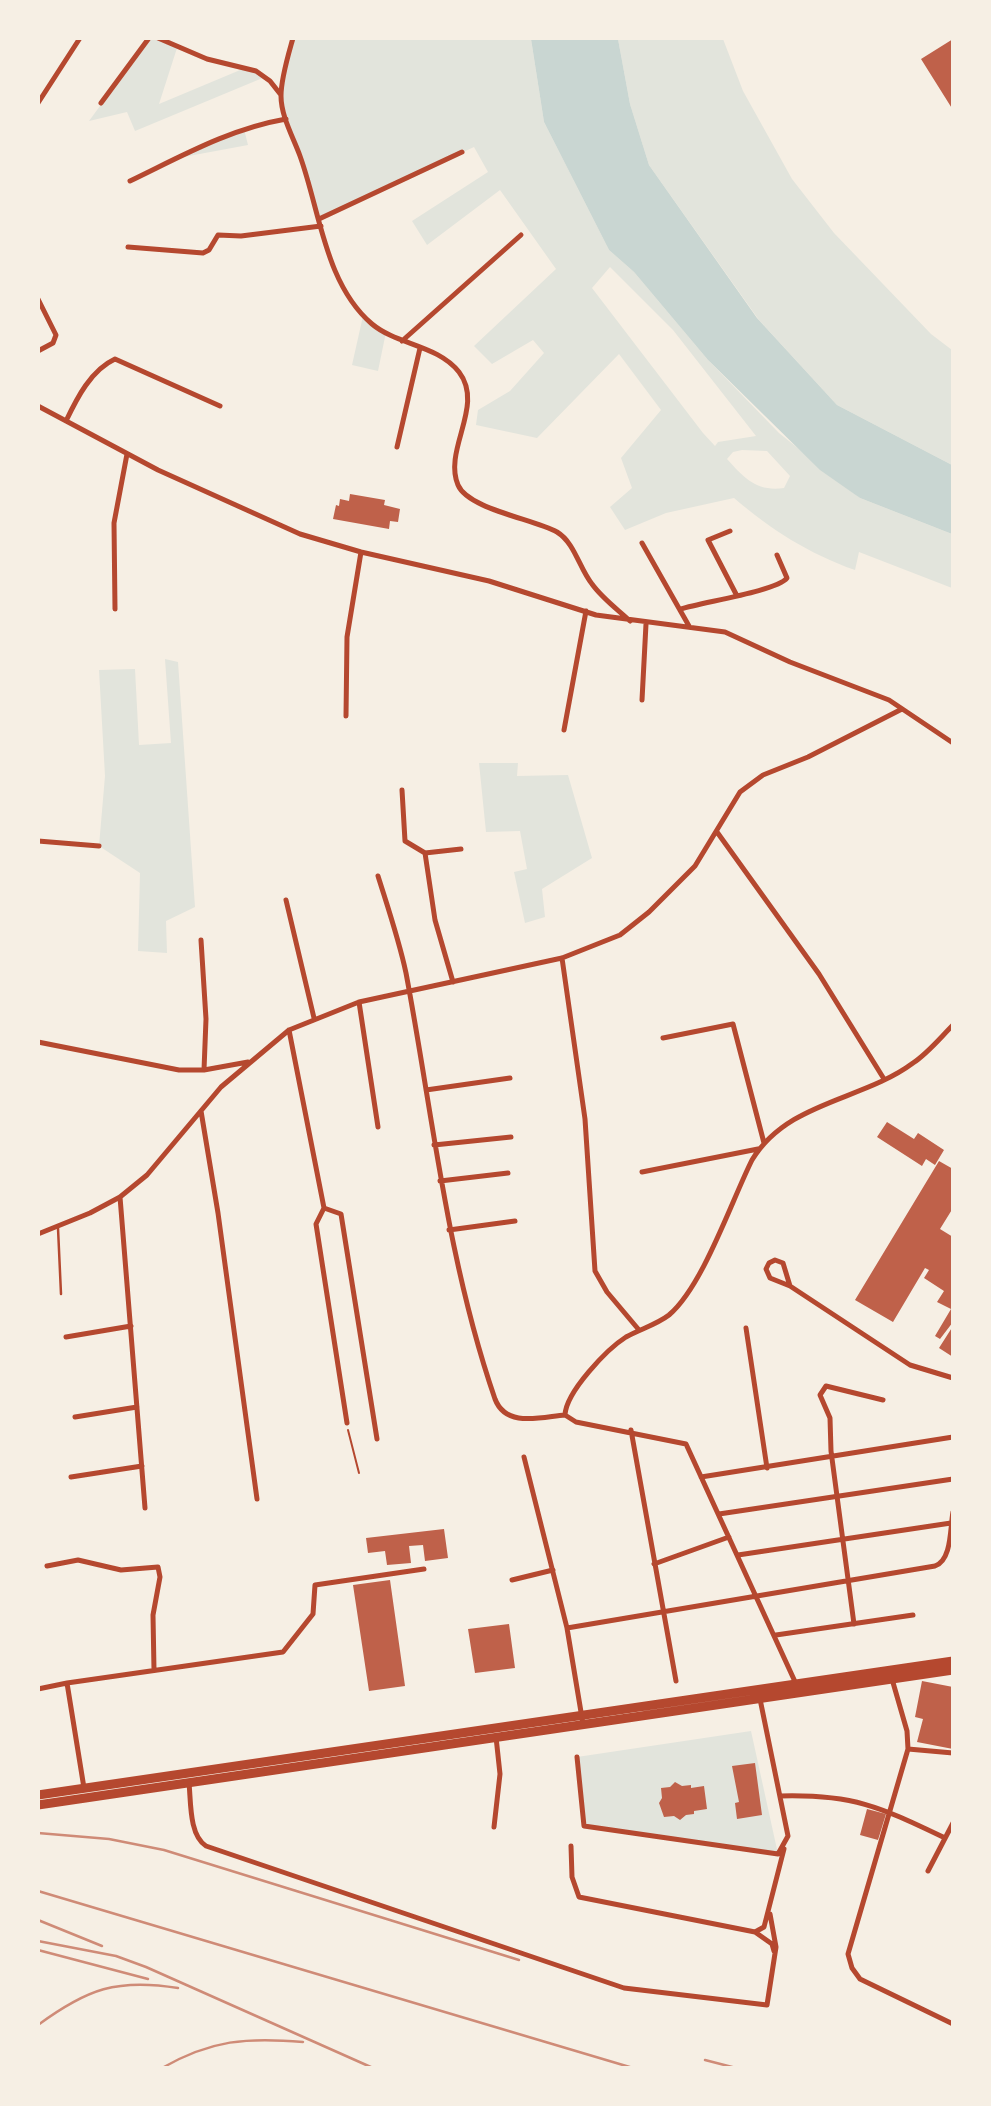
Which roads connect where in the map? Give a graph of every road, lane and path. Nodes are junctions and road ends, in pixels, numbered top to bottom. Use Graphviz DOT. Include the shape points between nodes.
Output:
graph roads {
  1 [pos="80,38"];
  2 [pos="149,38"];
  3 [pos="158,38"];
  4 [pos="293,38"];
  5 [pos="281,95"];
  6 [pos="38,103"];
  7 [pos="101,103"];
  8 [pos="286,119"];
  9 [pos="462,152"];
  10 [pos="130,181"];
  11 [pos="320,223"];
  12 [pos="521,235"];
  13 [pos="128,247"];
  14 [pos="38,299"];
  15 [pos="402,341"];
  16 [pos="420,348"];
  17 [pos="38,351"];
  18 [pos="38,406"];
  19 [pos="220,406"];
  20 [pos="66,421"];
  21 [pos="397,447"];
  22 [pos="127,454"];
  23 [pos="730,531"];
  24 [pos="642,543"];
  25 [pos="362,552"];
  26 [pos="777,555"];
  27 [pos="736,594"];
  28 [pos="115,609"];
  29 [pos="681,609"];
  30 [pos="586,611"];
  31 [pos="630,621"];
  32 [pos="646,624"];
  33 [pos="689,626"];
  34 [pos="642,700"];
  35 [pos="902,709"];
  36 [pos="346,716"];
  37 [pos="565,730"];
  38 [pos="953,743"];
  39 [pos="402,790"];
  40 [pos="717,832"];
  41 [pos="38,841"];
  42 [pos="99,846"];
  43 [pos="461,849"];
  44 [pos="425,853"];
  45 [pos="378,876"];
  46 [pos="286,900"];
  47 [pos="201,940"];
  48 [pos="562,958"];
  49 [pos="453,982"];
  50 [pos="409,992"];
  51 [pos="359,1002"];
  52 [pos="314,1018"];
  53 [pos="953,1025"];
  54 [pos="289,1030"];
  55 [pos="663,1038"];
  56 [pos="38,1042"];
  57 [pos="248,1062"];
  58 [pos="218,1068"];
  59 [pos="204,1070"];
  60 [pos="510,1078"];
  61 [pos="884,1079"];
  62 [pos="229,1080"];
  63 [pos="426,1090"];
  64 [pos="201,1111"];
  65 [pos="378,1127"];
  66 [pos="512,1137"];
  67 [pos="764,1143"];
  68 [pos="434,1145"];
  69 [pos="758,1149"];
  70 [pos="642,1172"];
  71 [pos="508,1173"];
  72 [pos="440,1181"];
  73 [pos="120,1197"];
  74 [pos="324,1208"];
  75 [pos="514,1221"];
  76 [pos="58,1228"];
  77 [pos="449,1230"];
  78 [pos="38,1234"];
  79 [pos="790,1286"];
  80 [pos="61,1294"];
  81 [pos="131,1326"];
  82 [pos="746,1328"];
  83 [pos="639,1330"];
  84 [pos="66,1337"];
  85 [pos="953,1378"];
  86 [pos="883,1400"];
  87 [pos="137,1407"];
  88 [pos="565,1415"];
  89 [pos="75,1417"];
  90 [pos="347,1423"];
  91 [pos="631,1430"];
  92 [pos="953,1437"];
  93 [pos="377,1439"];
  94 [pos="832,1456"];
  95 [pos="524,1457"];
  96 [pos="142,1466"];
  97 [pos="766,1468"];
  98 [pos="359,1473"];
  99 [pos="71,1477"];
  100 [pos="701,1477"];
  101 [pos="953,1479"];
  102 [pos="837,1497"];
  103 [pos="257,1499"];
  104 [pos="145,1508"];
  105 [pos="953,1512"];
  106 [pos="719,1514"];
  107 [pos="951,1523"];
  108 [pos="729,1537"];
  109 [pos="843,1540"];
  110 [pos="738,1555"];
  111 [pos="654,1564"];
  112 [pos="47,1566"];
  113 [pos="424,1569"];
  114 [pos="553,1570"];
  115 [pos="512,1580"];
  116 [pos="848,1581"];
  117 [pos="757,1596"];
  118 [pos="664,1612"];
  119 [pos="913,1615"];
  120 [pos="854,1624"];
  121 [pos="567,1628"];
  122 [pos="776,1635"];
  123 [pos="953,1661"];
  124 [pos="154,1670"];
  125 [pos="953,1670"];
  126 [pos="892,1679"];
  127 [pos="676,1681"];
  128 [pos="67,1684"];
  129 [pos="797,1688"];
  130 [pos="38,1689"];
  131 [pos="760,1698"];
  132 [pos="712,1701"];
  133 [pos="582,1720"];
  134 [pos="496,1737"];
  135 [pos="908,1749"];
  136 [pos="953,1753"];
  137 [pos="576,1757"];
  138 [pos="189,1783"];
  139 [pos="85,1793"];
  140 [pos="38,1795"];
  141 [pos="780,1796"];
  142 [pos="38,1805"];
  143 [pos="890,1811"];
  144 [pos="953,1823"];
  145 [pos="494,1827"];
  146 [pos="944,1839"];
  147 [pos="570,1846"];
  148 [pos="784,1849"];
  149 [pos="928,1871"];
  150 [pos="770,1914"];
  151 [pos="755,1932"];
  152 [pos="775,1957"];
  153 [pos="953,2024"];
  1 -- 6 [label="street"];
  2 -- 7 [label="street"];
  3 -- 5 [label="street" via="207,59 256,71"];
  4 -- 5 [label="street"];
  5 -- 8 [label="street"];
  8 -- 10 [label="street" via="256,124 203,143"];
  8 -- 11 [label="street"];
  9 -- 11 [label="street"];
  11 -- 13 [label="street" via="241,236 218,235 203,253"];
  11 -- 15 [label="street" via="336,274 355,308 374,326"];
  12 -- 15 [label="street"];
  14 -- 17 [label="street" via="56,335 53,343"];
  15 -- 16 [label="street"];
  16 -- 21 [label="street"];
  16 -- 31 [label="street" via="450,364 466,384 468,399 456,468 462,491 477,502 560,534 592,584"];
  18 -- 20 [label="street"];
  19 -- 20 [label="street" via="115,359 79,394"];
  20 -- 22 [label="street"];
  22 -- 25 [label="street" via="279,526"];
  22 -- 28 [label="street" via="114,523"];
  23 -- 27 [label="street" via="708,540"];
  24 -- 29 [label="street"];
  25 -- 30 [label="street" via="489,581"];
  25 -- 36 [label="street" via="347,636"];
  26 -- 27 [label="street" via="786,582"];
  27 -- 29 [label="street"];
  29 -- 33 [label="street"];
  30 -- 31 [label="street"];
  30 -- 37 [label="street"];
  31 -- 32 [label="street"];
  32 -- 33 [label="street"];
  32 -- 34 [label="street"];
  33 -- 35 [label="street" via="743,638"];
  35 -- 38 [label="street"];
  35 -- 40 [label="street" via="763,775 740,792"];
  39 -- 44 [label="street" via="405,841"];
  40 -- 48 [label="street" via="695,866 649,912 620,935"];
  40 -- 61 [label="street" via="819,974"];
  41 -- 42 [label="street"];
  43 -- 44 [label="street"];
  44 -- 49 [label="street" via="433,910"];
  45 -- 50 [label="street"];
  46 -- 52 [label="street"];
  47 -- 59 [label="street"];
  48 -- 49 [label="street"];
  48 -- 83 [label="street" via="586,1119 595,1271"];
  49 -- 50 [label="street"];
  50 -- 51 [label="street"];
  50 -- 63 [label="street"];
  51 -- 52 [label="street"];
  51 -- 65 [label="street"];
  52 -- 54 [label="street"];
  53 -- 61 [label="street" via="913,1063"];
  54 -- 57 [label="street"];
  54 -- 74 [label="street"];
  55 -- 67 [label="street" via="733,1024"];
  56 -- 59 [label="street" via="144,1065"];
  57 -- 58 [label="street"];
  57 -- 62 [label="street"];
  58 -- 59 [label="street"];
  58 -- 62 [label="street" via="226,1071"];
  60 -- 63 [label="street"];
  61 -- 67 [label="street" via="828,1101 784,1125"];
  62 -- 64 [label="street"];
  63 -- 68 [label="street"];
  64 -- 73 [label="street" via="148,1175"];
  64 -- 103 [label="street"];
  66 -- 68 [label="street"];
  67 -- 69 [label="street"];
  68 -- 72 [label="street"];
  69 -- 70 [label="street"];
  69 -- 83 [label="street" via="688,1293 670,1314"];
  71 -- 72 [label="street"];
  72 -- 77 [label="street"];
  73 -- 76 [label="street"];
  73 -- 81 [label="street"];
  74 -- 90 [label="street" via="316,1224"];
  74 -- 93 [label="street" via="341,1214"];
  75 -- 77 [label="street"];
  76 -- 78 [label="street"];
  76 -- 80 [label="lane"];
  77 -- 88 [label="street" via="471,1327 498,1407 508,1416 524,1418"];
  79 -- 79 [label="street" via="783,1263 769,1263 768,1275"];
  79 -- 85 [label="street" via="910,1365"];
  81 -- 84 [label="street"];
  81 -- 87 [label="street"];
  82 -- 97 [label="street"];
  83 -- 88 [label="street" via="599,1360 569,1400"];
  86 -- 94 [label="street" via="823,1388 820,1395 832,1433"];
  87 -- 89 [label="street"];
  87 -- 96 [label="street"];
  88 -- 91 [label="street" via="576,1422"];
  90 -- 98 [label="path"];
  91 -- 100 [label="street" via="686,1444"];
  91 -- 111 [label="street"];
  92 -- 94 [label="street"];
  94 -- 97 [label="street"];
  94 -- 102 [label="street"];
  95 -- 114 [label="street"];
  96 -- 99 [label="street"];
  96 -- 104 [label="street"];
  97 -- 100 [label="street"];
  100 -- 106 [label="street"];
  101 -- 102 [label="street"];
  102 -- 106 [label="street"];
  102 -- 109 [label="street"];
  105 -- 107 [label="street"];
  106 -- 108 [label="street"];
  107 -- 109 [label="street"];
  107 -- 116 [label="street" via="942,1563"];
  108 -- 110 [label="street"];
  108 -- 111 [label="street"];
  109 -- 110 [label="street"];
  109 -- 116 [label="street"];
  110 -- 117 [label="street"];
  111 -- 118 [label="street"];
  112 -- 124 [label="street" via="70,1560 121,1570 158,1567"];
  113 -- 124 [label="street" via="315,1585 313,1615 283,1652"];
  114 -- 115 [label="street"];
  114 -- 121 [label="street"];
  116 -- 117 [label="street"];
  116 -- 120 [label="street"];
  117 -- 118 [label="street"];
  117 -- 122 [label="street"];
  118 -- 121 [label="street"];
  118 -- 127 [label="street"];
  119 -- 120 [label="street"];
  120 -- 122 [label="street"];
  121 -- 133 [label="street"];
  122 -- 129 [label="street"];
  123 -- 129 [label="main road"];
  124 -- 128 [label="street"];
  125 -- 126 [label="main road"];
  126 -- 129 [label="main road"];
  126 -- 135 [label="street"];
  128 -- 130 [label="street"];
  128 -- 139 [label="street"];
  129 -- 131 [label="main road"];
  129 -- 132 [label="main road"];
  131 -- 132 [label="main road"];
  131 -- 141 [label="street"];
  132 -- 133 [label="main road"];
  133 -- 134 [label="main road"];
  133 -- 139 [label="main road"];
  134 -- 138 [label="main road"];
  134 -- 145 [label="street" via="500,1774"];
  135 -- 136 [label="street"];
  135 -- 143 [label="street"];
  137 -- 148 [label="street" via="584,1826 778,1854"];
  138 -- 139 [label="main road"];
  138 -- 152 [label="street" via="195,1833 206,1846 624,1988 767,2005"];
  139 -- 140 [label="main road"];
  139 -- 142 [label="main road"];
  141 -- 143 [label="street" via="836,1796"];
  141 -- 148 [label="street" via="788,1836"];
  143 -- 146 [label="street"];
  143 -- 153 [label="street" via="848,1954 852,1968 860,1979"];
  144 -- 146 [label="street"];
  146 -- 149 [label="street"];
  147 -- 151 [label="street" via="579,1897"];
  148 -- 150 [label="street"];
  150 -- 151 [label="street" via="764,1927"];
  150 -- 152 [label="street"];
  151 -- 152 [label="street" via="772,1944"];
}
